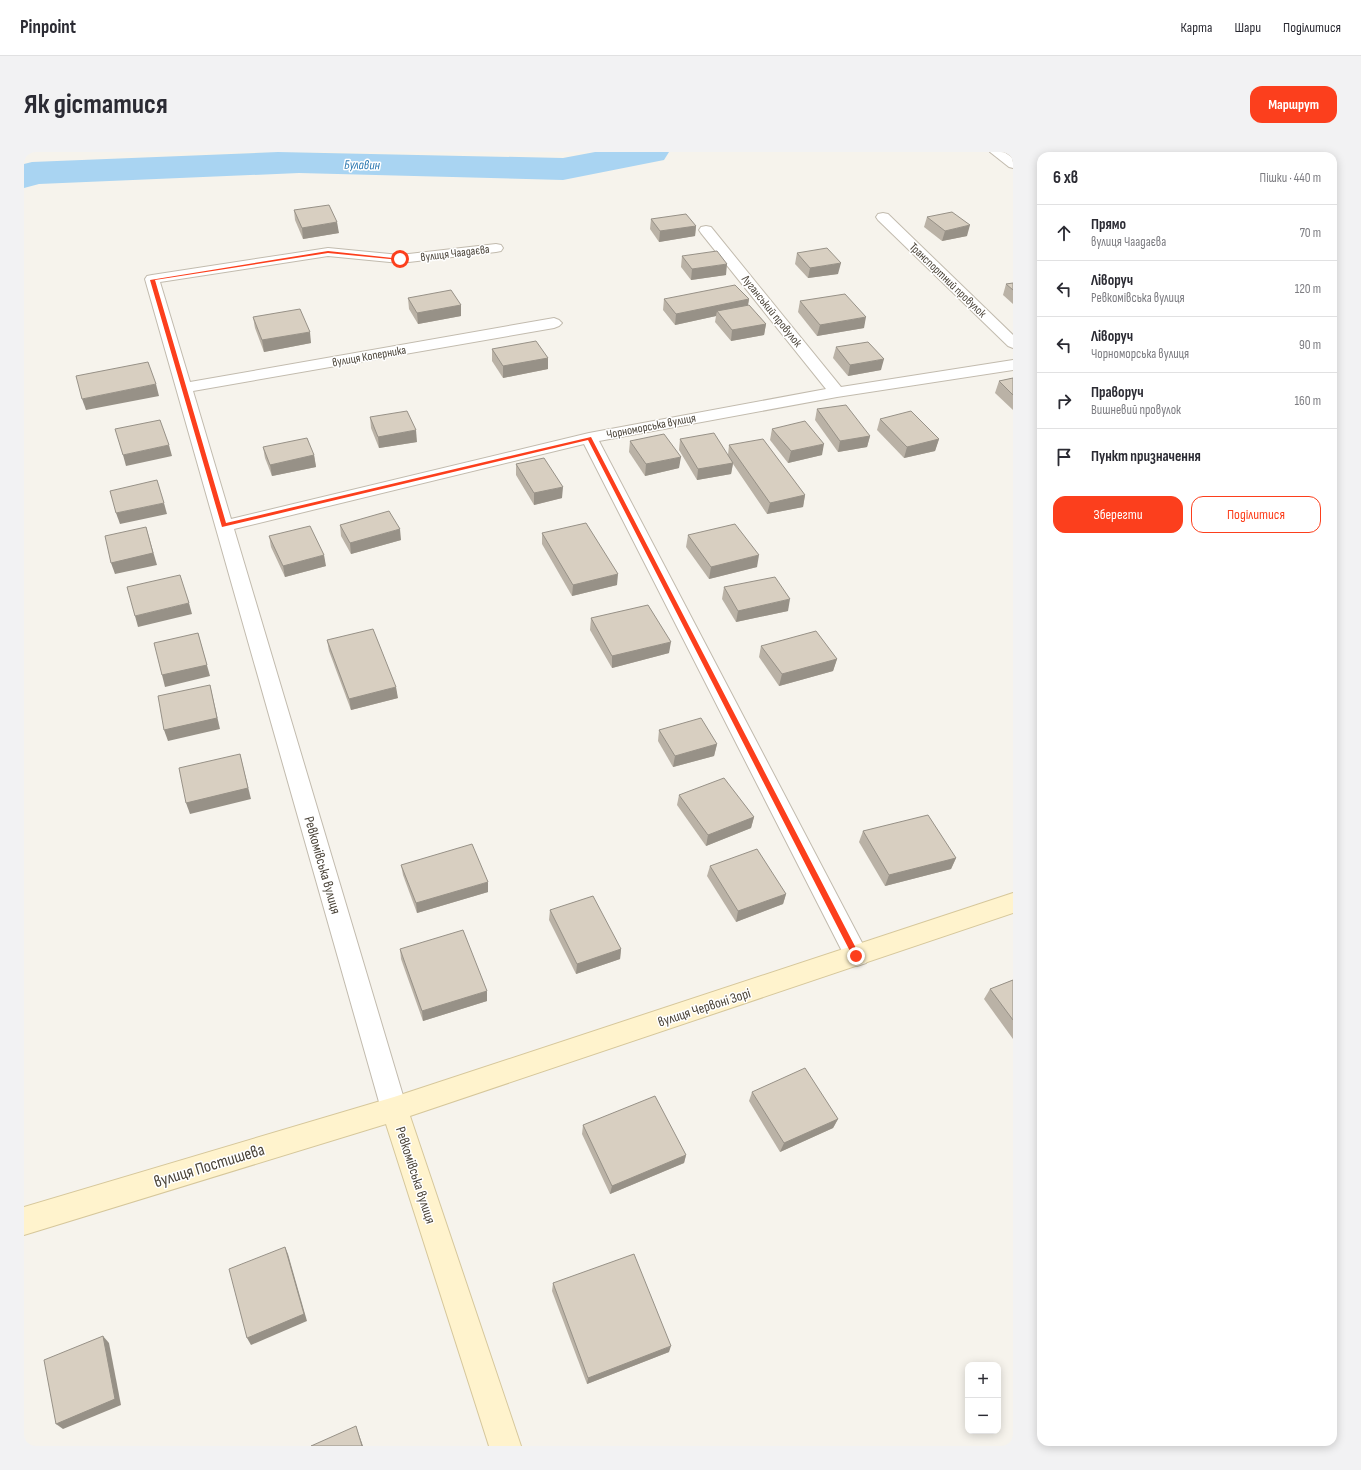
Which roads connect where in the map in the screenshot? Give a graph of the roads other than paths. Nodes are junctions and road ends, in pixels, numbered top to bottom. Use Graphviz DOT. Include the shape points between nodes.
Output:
graph roads {
  1 [pos="996,152"];
  2 [pos="1013,164"];
  3 [pos="883,217"];
  4 [pos="706,230"];
  5 [pos="496,248"];
  6 [pos="152,280"];
  7 [pos="554,323"];
  8 [pos="1013,342"];
  9 [pos="1013,365"];
  10 [pos="184,388"];
  11 [pos="837,392"];
  12 [pos="589,438"];
  13 [pos="224,526"];
  14 [pos="1013,903"];
  15 [pos="856,956"];
  16 [pos="394,1109"];
  17 [pos="24,1221"];
  18 [pos="505,1446"];
  1 -- 2 [label="street"];
  3 -- 8 [label="street, Транспортний провулок"];
  4 -- 11 [label="street, Луганський провулок"];
  5 -- 6 [label="street, вулиця Чаадаєва" via="400,259 328,252"];
  6 -- 10 [label="street, Ревкомівська вулиця"];
  7 -- 10 [label="street, вулиця Коперника"];
  9 -- 11 [label="street, Чорноморська вулиця"];
  10 -- 13 [label="street, Ревкомівська вулиця"];
  11 -- 12 [label="street, Чорноморська вулиця"];
  12 -- 13 [label="street, Чорноморська вулиця"];
  12 -- 15 [label="street"];
  13 -- 16 [label="street, Ревкомівська вулиця"];
  14 -- 15 [label="street, вулиця Червоні Зорі"];
  15 -- 16 [label="street, вулиця Червоні Зорі"];
  16 -- 17 [label="street, вулиця Постишева"];
  16 -- 18 [label="street, Ревкомівська вулиця"];
}
